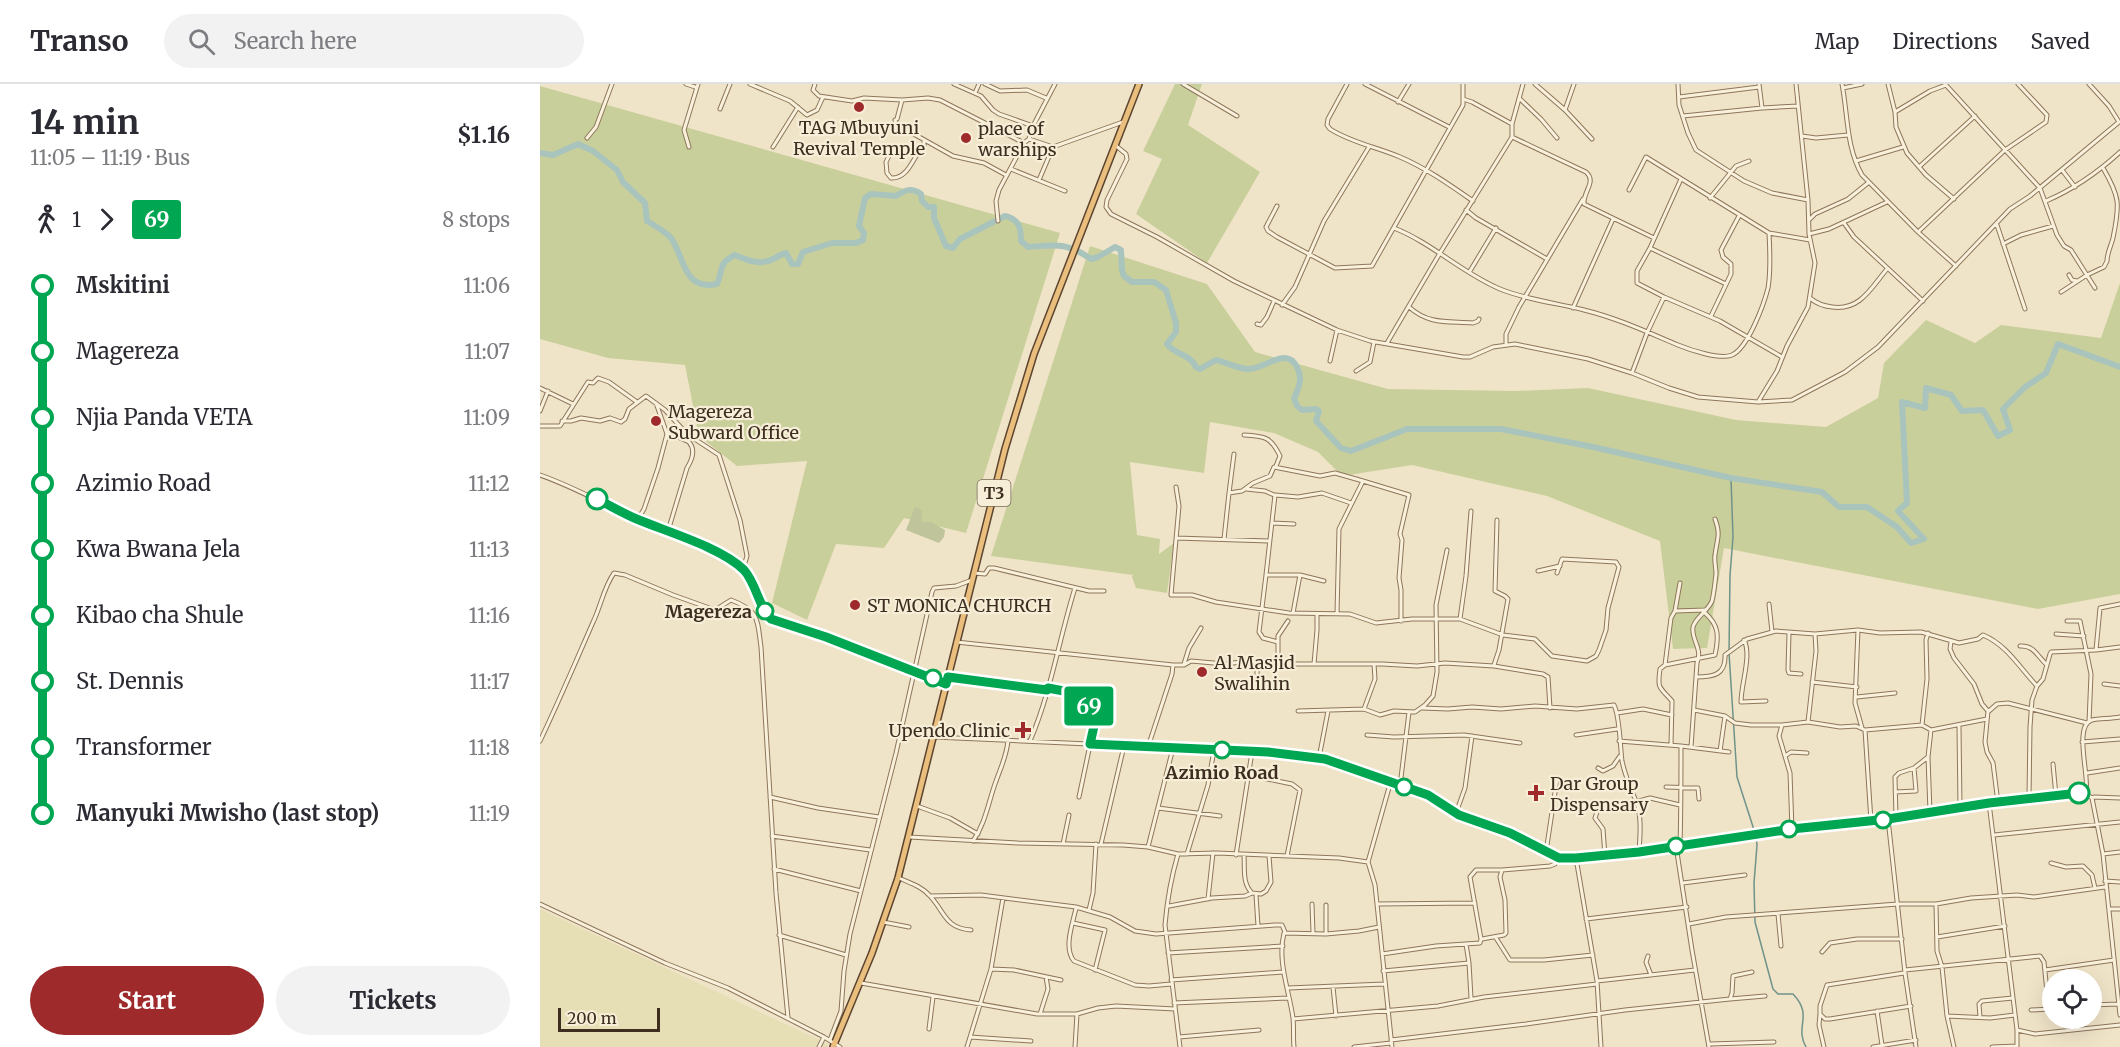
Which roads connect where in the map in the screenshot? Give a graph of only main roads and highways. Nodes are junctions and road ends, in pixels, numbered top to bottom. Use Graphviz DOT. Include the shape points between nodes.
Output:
graph roads {
  1 [pos="1139,84"];
  2 [pos="835,1044"];
  1 -- 2 [label="highway, T3" via="1021,393 898,878"];
}
